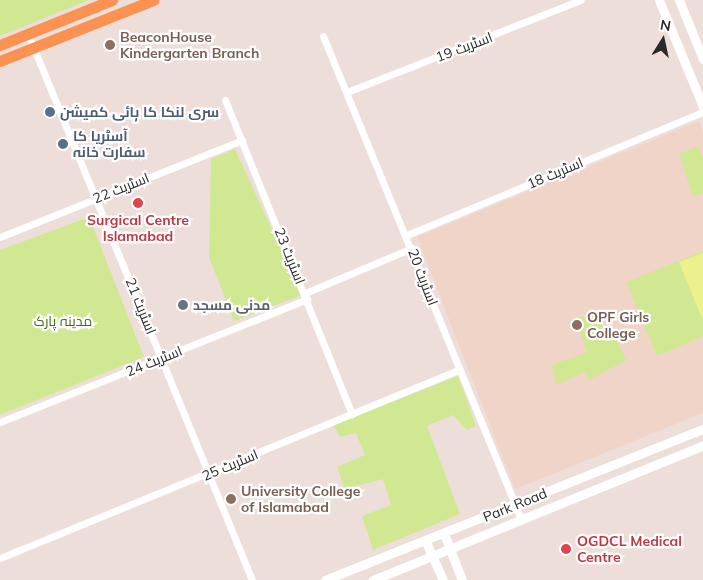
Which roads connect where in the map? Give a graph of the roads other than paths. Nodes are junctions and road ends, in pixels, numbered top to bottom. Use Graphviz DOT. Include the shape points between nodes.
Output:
graph roads {
  1 [pos="112,0"];
  2 [pos="153,0"];
  3 [pos="581,0"];
  4 [pos="659,0"];
  5 [pos="679,0"];
  6 [pos="28,34"];
  7 [pos="323,36"];
  8 [pos="0,45"];
  9 [pos="35,48"];
  10 [pos="703,59"];
  11 [pos="0,61"];
  12 [pos="347,92"];
  13 [pos="225,100"];
  14 [pos="703,107"];
  15 [pos="703,112"];
  16 [pos="242,140"];
  17 [pos="96,198"];
  18 [pos="407,235"];
  19 [pos="0,236"];
  20 [pos="412,248"];
  21 [pos="306,296"];
  22 [pos="162,358"];
  23 [pos="459,370"];
  24 [pos="352,414"];
  25 [pos="0,422"];
  26 [pos="703,429"];
  27 [pos="703,445"];
  28 [pos="209,474"];
  29 [pos="516,505"];
  30 [pos="522,519"];
  31 [pos="444,534"];
  32 [pos="426,542"];
  33 [pos="450,549"];
  34 [pos="433,555"];
  35 [pos="0,558"];
  36 [pos="252,580"];
  37 [pos="325,580"];
  38 [pos="373,580"];
  39 [pos="444,580"];
  40 [pos="462,580"];
  1 -- 6 [label="main road"];
  2 -- 9 [label="main road"];
  3 -- 12 [label="street, اسٹریٹ 19"];
  4 -- 14 [label="street"];
  5 -- 10 [label="street"];
  6 -- 8 [label="main road"];
  6 -- 9 [label="street, اسٹریٹ 21"];
  7 -- 12 [label="street, اسٹریٹ 20"];
  9 -- 11 [label="main road"];
  9 -- 17 [label="street, اسٹریٹ 21"];
  12 -- 18 [label="street, اسٹریٹ 20"];
  13 -- 16 [label="street, اسٹریٹ 23"];
  15 -- 18 [label="street, اسٹریٹ 18"];
  16 -- 17 [label="street, اسٹریٹ 22"];
  16 -- 21 [label="street, اسٹریٹ 23"];
  17 -- 19 [label="street, اسٹریٹ 22"];
  17 -- 22 [label="street, اسٹریٹ 21"];
  18 -- 20 [label="street, اسٹریٹ 20"];
  20 -- 21 [label="street, اسٹریٹ 24"];
  20 -- 23 [label="street, اسٹریٹ 20"];
  21 -- 22 [label="street, اسٹریٹ 24"];
  21 -- 24 [label="street, اسٹریٹ 23"];
  22 -- 25 [label="street, اسٹریٹ 24"];
  22 -- 28 [label="street, اسٹریٹ 21"];
  23 -- 24 [label="street, اسٹریٹ 25"];
  23 -- 29 [label="street, اسٹریٹ 20"];
  24 -- 28 [label="street, اسٹریٹ 25"];
  26 -- 29 [label="street, Park Road"];
  27 -- 30 [label="street, Park Road"];
  28 -- 35 [label="street, اسٹریٹ 25"];
  28 -- 36 [label="street, اسٹریٹ 21"];
  29 -- 30 [label="street, اسٹریٹ 20"];
  29 -- 31 [label="street, Park Road"];
  30 -- 33 [label="street, Park Road"];
  31 -- 32 [label="street, Park Road"];
  31 -- 33 [label="street"];
  32 -- 34 [label="street"];
  32 -- 37 [label="street, Park Road"];
  33 -- 34 [label="street, Park Road"];
  33 -- 40 [label="street"];
  34 -- 38 [label="street, Park Road"];
  34 -- 39 [label="street"];
}
